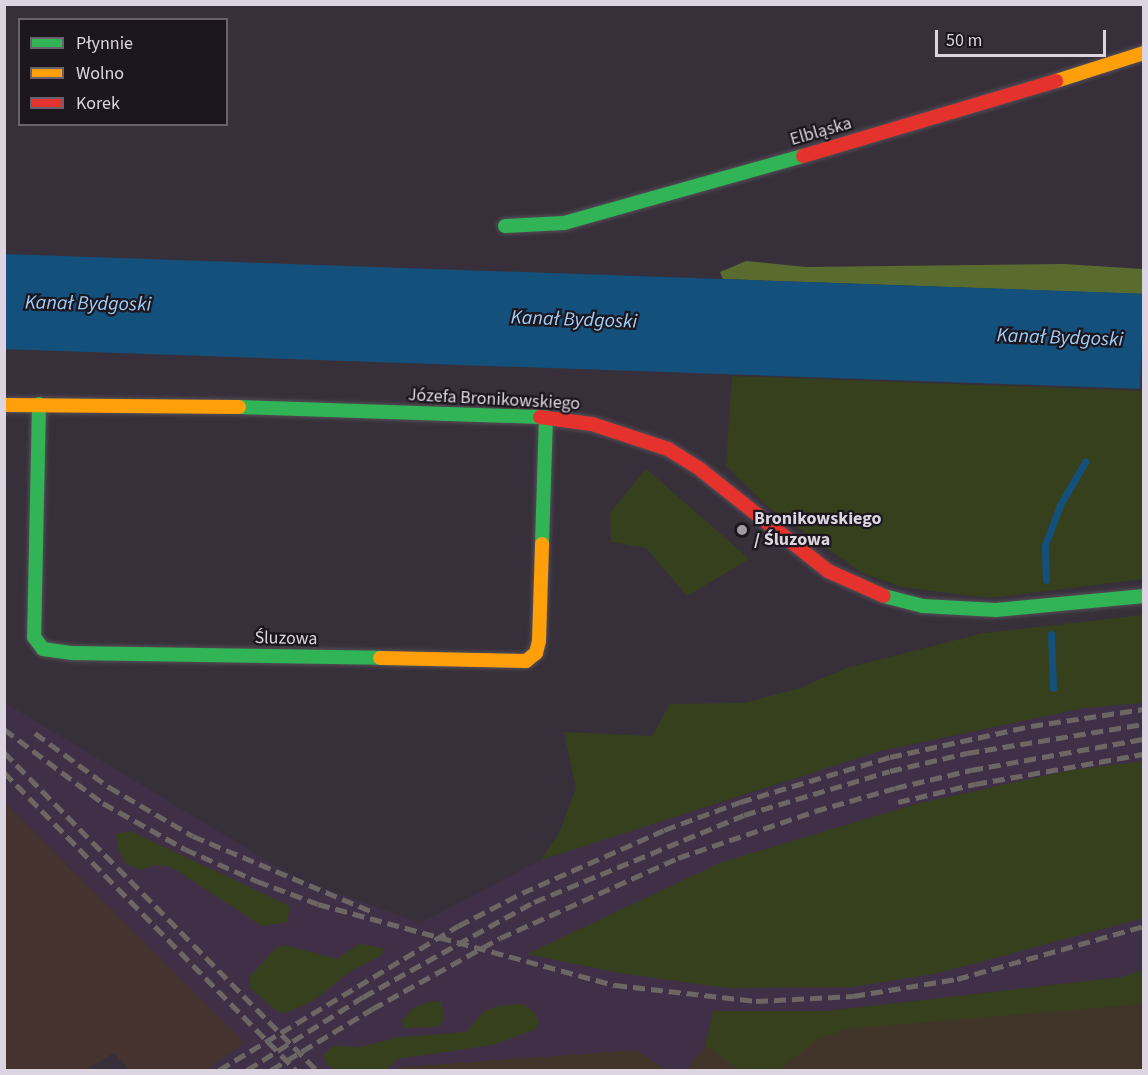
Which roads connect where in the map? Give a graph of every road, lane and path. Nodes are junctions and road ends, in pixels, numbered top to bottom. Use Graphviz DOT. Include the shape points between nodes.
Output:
graph roads {
  1 [pos="1143,53"];
  2 [pos="505,226"];
  3 [pos="39,404"];
  4 [pos="4,405"];
  5 [pos="546,417"];
  6 [pos="1143,596"];
  1 -- 2 [label="street, Elbląska" via="945,116 564,223"];
  3 -- 4 [label="street, Józefa Bronikowskiego"];
  3 -- 5 [label="street, Józefa Bronikowskiego"];
  3 -- 5 [label="street, Śluzowa" via="34,637 43,649 71,653 526,662 537,653 539,641"];
  5 -- 6 [label="street, Józefa Bronikowskiego" via="607,427 668,449 701,470 765,525 828,571 899,601 996,610"];
}
